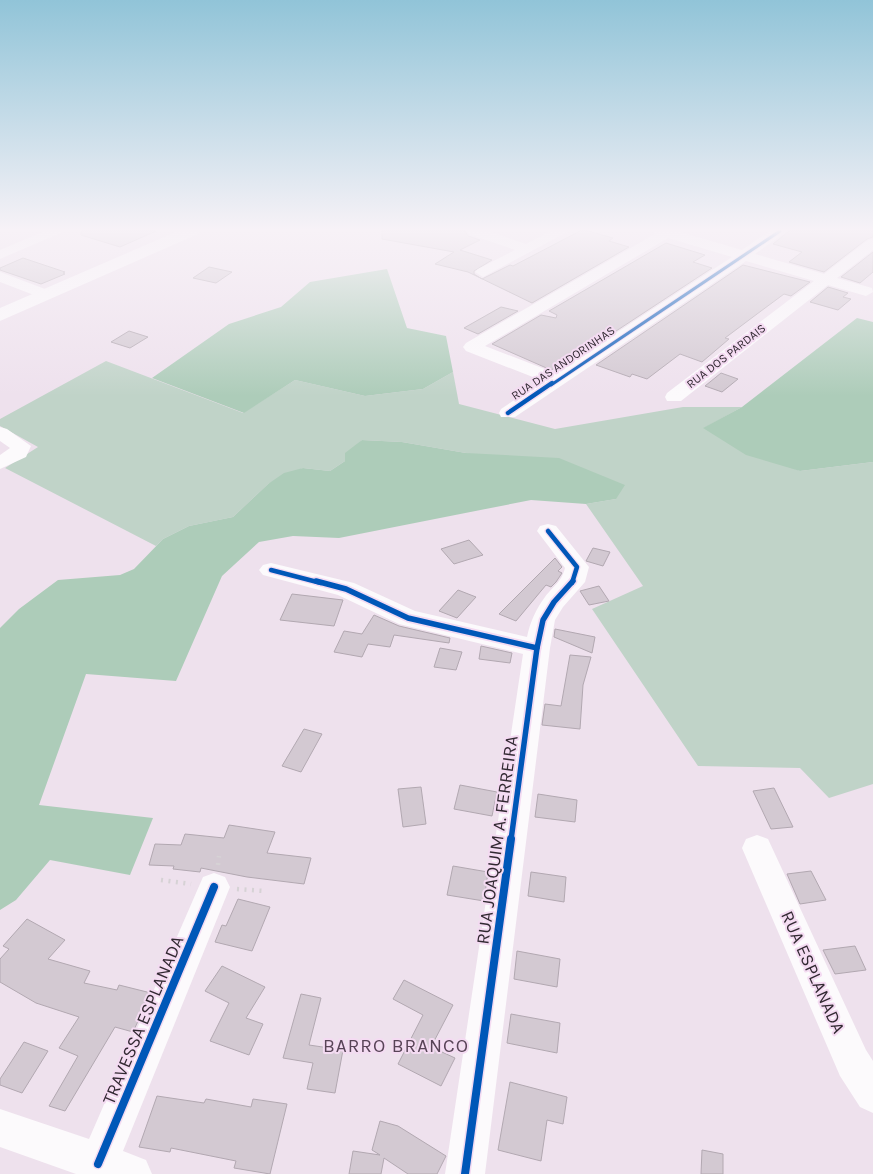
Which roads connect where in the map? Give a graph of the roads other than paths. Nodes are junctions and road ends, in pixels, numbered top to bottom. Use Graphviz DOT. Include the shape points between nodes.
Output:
graph roads {
  1 [pos="23,286"];
  2 [pos="68,286"];
  3 [pos="575,286"];
  4 [pos="698,286"];
  5 [pos="817,286"];
  6 [pos="47,295"];
  7 [pos="0,315"];
  8 [pos="556,380"];
  9 [pos="674,397"];
  10 [pos="508,412"];
  11 [pos="0,433"];
  12 [pos="0,463"];
  13 [pos="548,531"];
  14 [pos="271,570"];
  15 [pos="537,648"];
  16 [pos="757,848"];
  17 [pos="214,886"];
  18 [pos="873,1094"];
  19 [pos="0,1128"];
  20 [pos="115,1169"];
  21 [pos="465,1174"];
  1 -- 6 [label="street"];
  2 -- 6 [label="main road"];
  3 -- 8 [label="street" via="472,347"];
  4 -- 8 [label="street, RUA DAS ANDORINHAS"];
  5 -- 9 [label="street, RUA DOS PARDAIS"];
  6 -- 7 [label="main road"];
  8 -- 10 [label="street, RUA DAS ANDORINHAS"];
  11 -- 12 [label="street" via="21,446 19,452"];
  13 -- 15 [label="street, RUA JOAQUIM A. FERREIRA" via="577,567 573,582 554,602 543,620"];
  14 -- 15 [label="street" via="346,589 408,618"];
  15 -- 21 [label="street, RUA JOAQUIM A. FERREIRA"];
  16 -- 18 [label="street, RUA ESPLANADA" via="854,1064"];
  17 -- 20 [label="street, TRAVESSA ESPLANADA"];
  19 -- 20 [label="street"];
}
